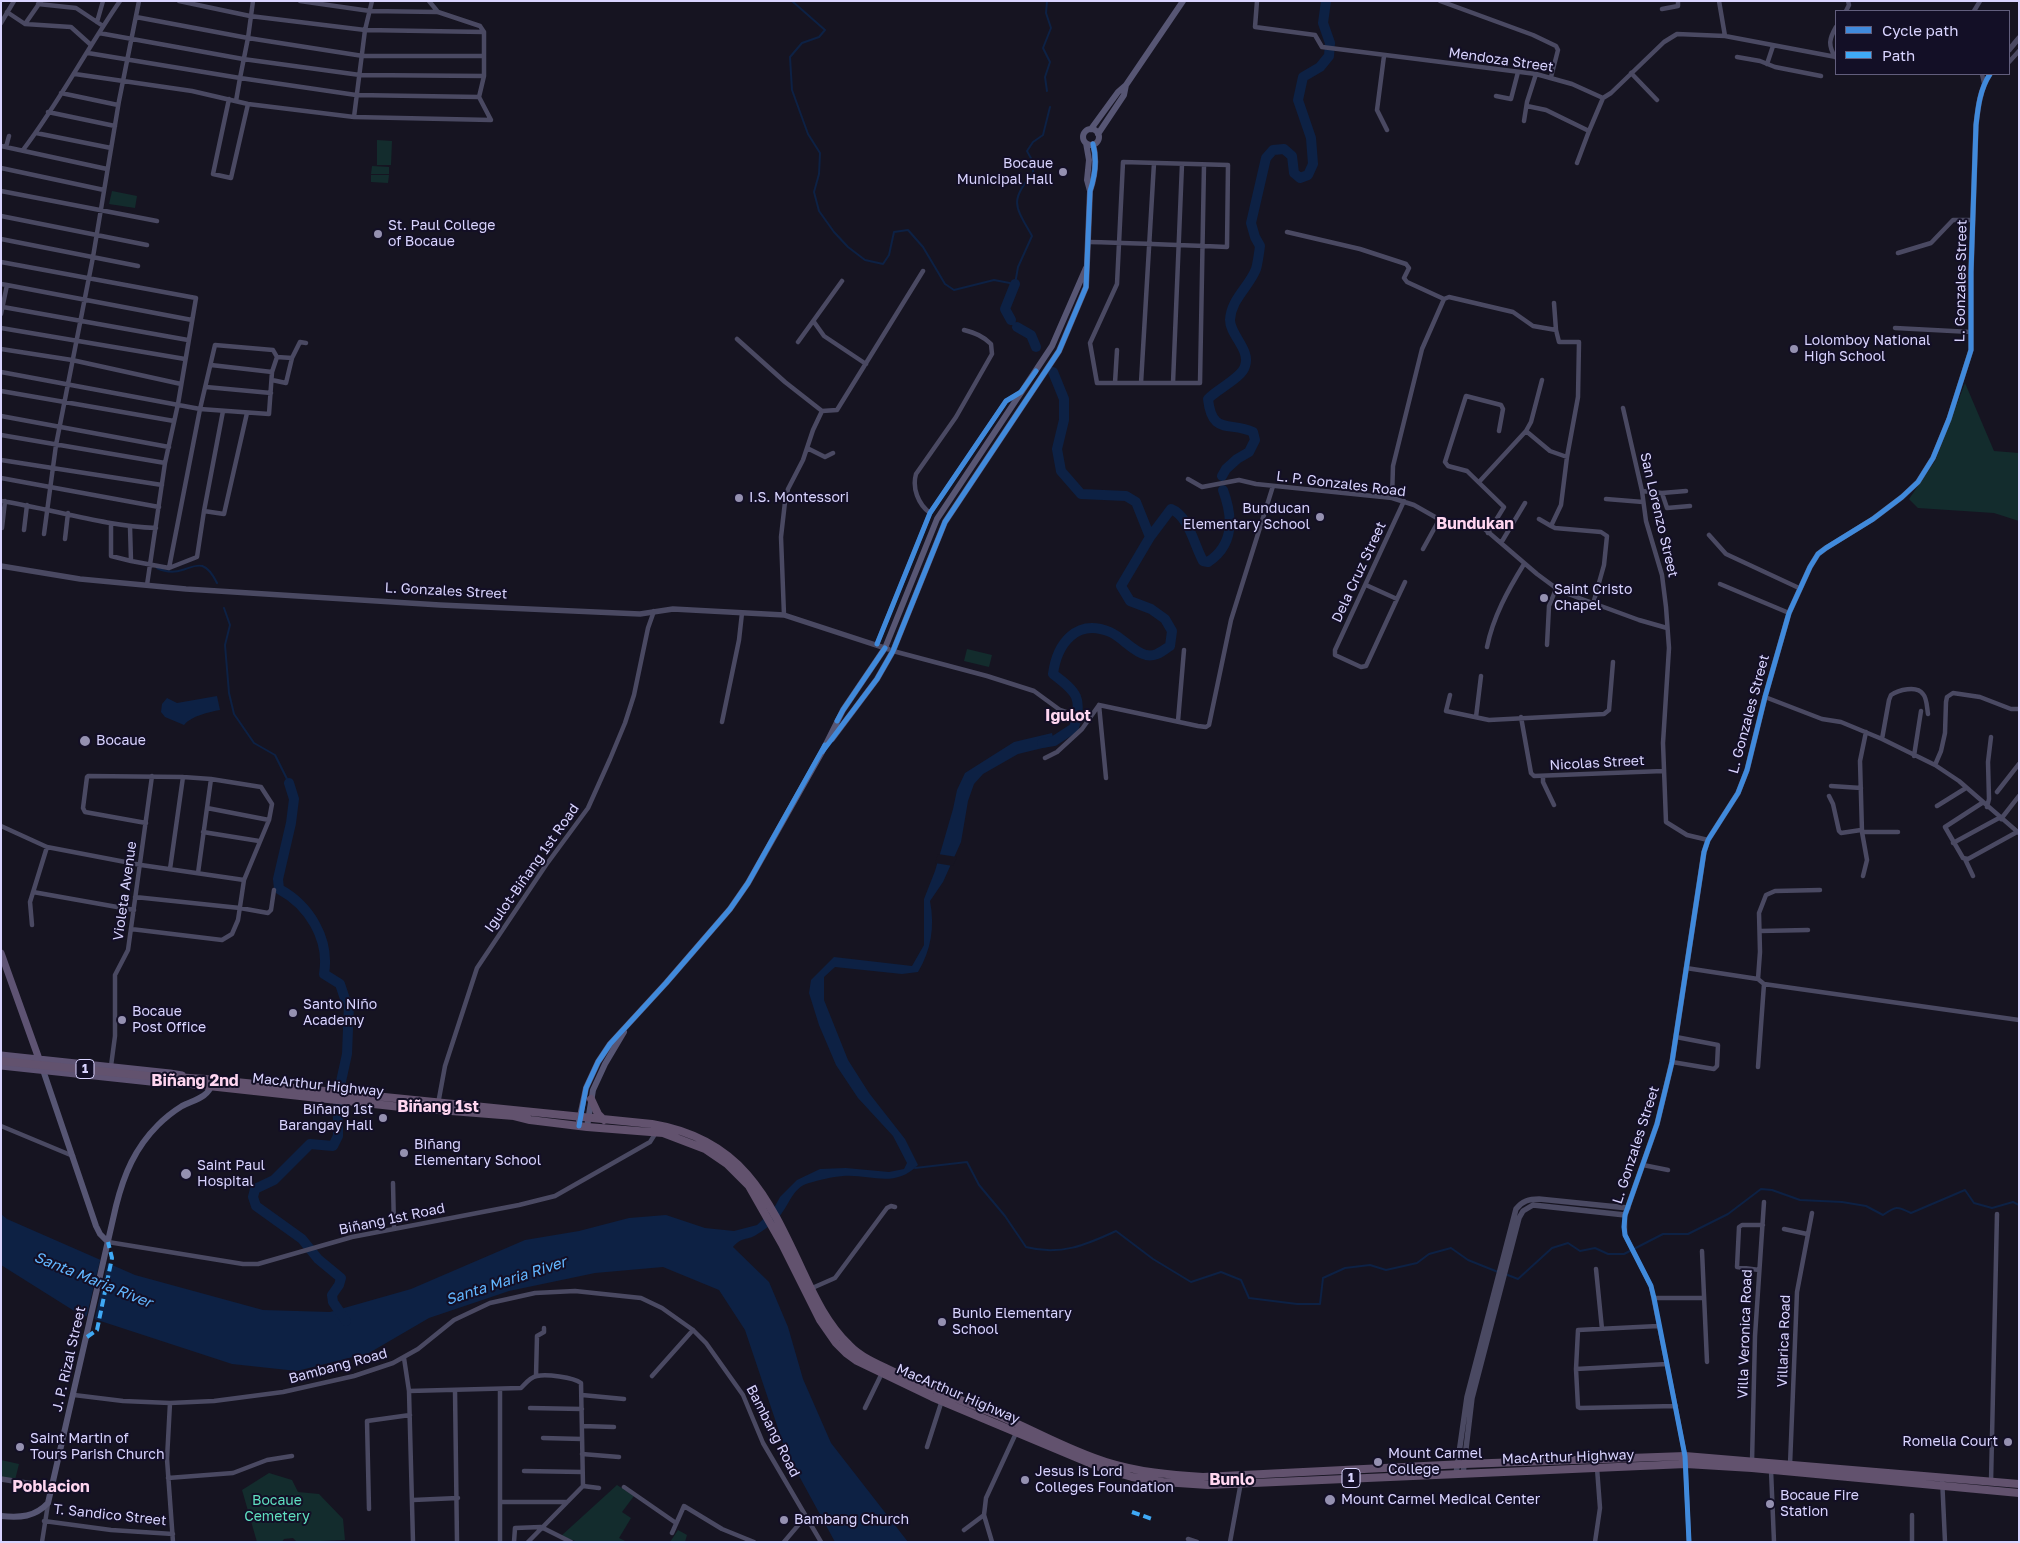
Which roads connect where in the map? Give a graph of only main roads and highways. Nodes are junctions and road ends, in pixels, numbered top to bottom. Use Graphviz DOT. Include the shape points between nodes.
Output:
graph roads {
  1 [pos="1182,1"];
  2 [pos="1126,86"];
  3 [pos="1092,129"];
  4 [pos="1098,134"];
  5 [pos="1090,144"];
  6 [pos="1086,268"];
  7 [pos="1052,346"];
  8 [pos="1060,351"];
  9 [pos="1034,374"];
  10 [pos="1041,378"];
  11 [pos="822,752"];
  12 [pos="1,953"];
  13 [pos="627,1026"];
  14 [pos="1,1056"];
  15 [pos="39,1059"];
  16 [pos="1,1061"];
  17 [pos="1,1066"];
  18 [pos="43,1070"];
  19 [pos="190,1081"];
  20 [pos="212,1083"];
  21 [pos="591,1099"];
  22 [pos="604,1120"];
  23 [pos="583,1122"];
  24 [pos="657,1128"];
  25 [pos="108,1242"];
  26 [pos="1686,1460"];
  27 [pos="1752,1464"];
  28 [pos="1790,1468"];
  29 [pos="1241,1479"];
  30 [pos="2019,1484"];
  31 [pos="1991,1486"];
  32 [pos="2019,1493"];
  33 [pos="48,1503"];
  34 [pos="1,1516"];
  1 -- 2 [label="main road"];
  2 -- 3 [label="main road" via="1118,92"];
  2 -- 4 [label="main road" via="1124,95"];
  3 -- 4 [label="main road"];
  3 -- 5 [label="main road" via="1087,130 1083,139"];
  4 -- 5 [label="main road" via="1098,139"];
  5 -- 6 [label="main road"];
  6 -- 7 [label="main road"];
  6 -- 8 [label="main road" via="1086,287"];
  7 -- 8 [label="main road"];
  7 -- 9 [label="main road"];
  8 -- 10 [label="main road"];
  9 -- 10 [label="main road"];
  9 -- 11 [label="main road" via="937,519 885,648 843,710"];
  10 -- 11 [label="main road" via="945,522 893,651 877,679"];
  11 -- 13 [label="main road" via="730,909"];
  12 -- 15 [label="main road"];
  13 -- 21 [label="main road" via="592,1090"];
  13 -- 23 [label="main road" via="598,1062 586,1088"];
  14 -- 15 [label="main road, MacArthur Highway / 1"];
  15 -- 19 [label="main road, MacArthur Highway / 1" via="170,1073"];
  16 -- 19 [label="highway, 1, bridge"];
  17 -- 18 [label="main road, MacArthur Highway / 1"];
  18 -- 19 [label="main road, MacArthur Highway / 1" via="169,1084"];
  18 -- 25 [label="main road" via="96,1226"];
  19 -- 20 [label="highway, MacArthur Highway / 1"];
  20 -- 23 [label="highway, MacArthur Highway / 1"];
  20 -- 25 [label="main road, J. P. Rizal Street" via="204,1096 164,1120 137,1150 122,1182"];
  21 -- 22 [label="highway"];
  21 -- 23 [label="main road"];
  22 -- 23 [label="highway, MacArthur Highway / 1"];
  22 -- 24 [label="highway, MacArthur Highway / 1"];
  23 -- 24 [label="highway, MacArthur Highway / 1"];
  24 -- 29 [label="highway, MacArthur Highway / 1" via="694,1136 721,1150 755,1181 808,1290 831,1324 850,1347 883,1370 1105,1462 1164,1475"];
  25 -- 33 [label="main road, J. P. Rizal Street"];
  26 -- 27 [label="highway, MacArthur Highway / 1"];
  26 -- 29 [label="highway, MacArthur Highway / 1" via="1461,1464"];
  26 -- 29 [label="highway, MacArthur Highway / 1" via="1460,1474"];
  27 -- 28 [label="highway, MacArthur Highway / 1"];
  27 -- 28 [label="highway, MacArthur Highway / 1" via="1771,1470"];
  28 -- 31 [label="highway, MacArthur Highway / 1"];
  30 -- 31 [label="highway, MacArthur Highway / 1"];
  31 -- 32 [label="highway, MacArthur Highway / 1"];
  33 -- 34 [label="main road, T. Sandico Street" via="31,1515 19,1518"];
}
